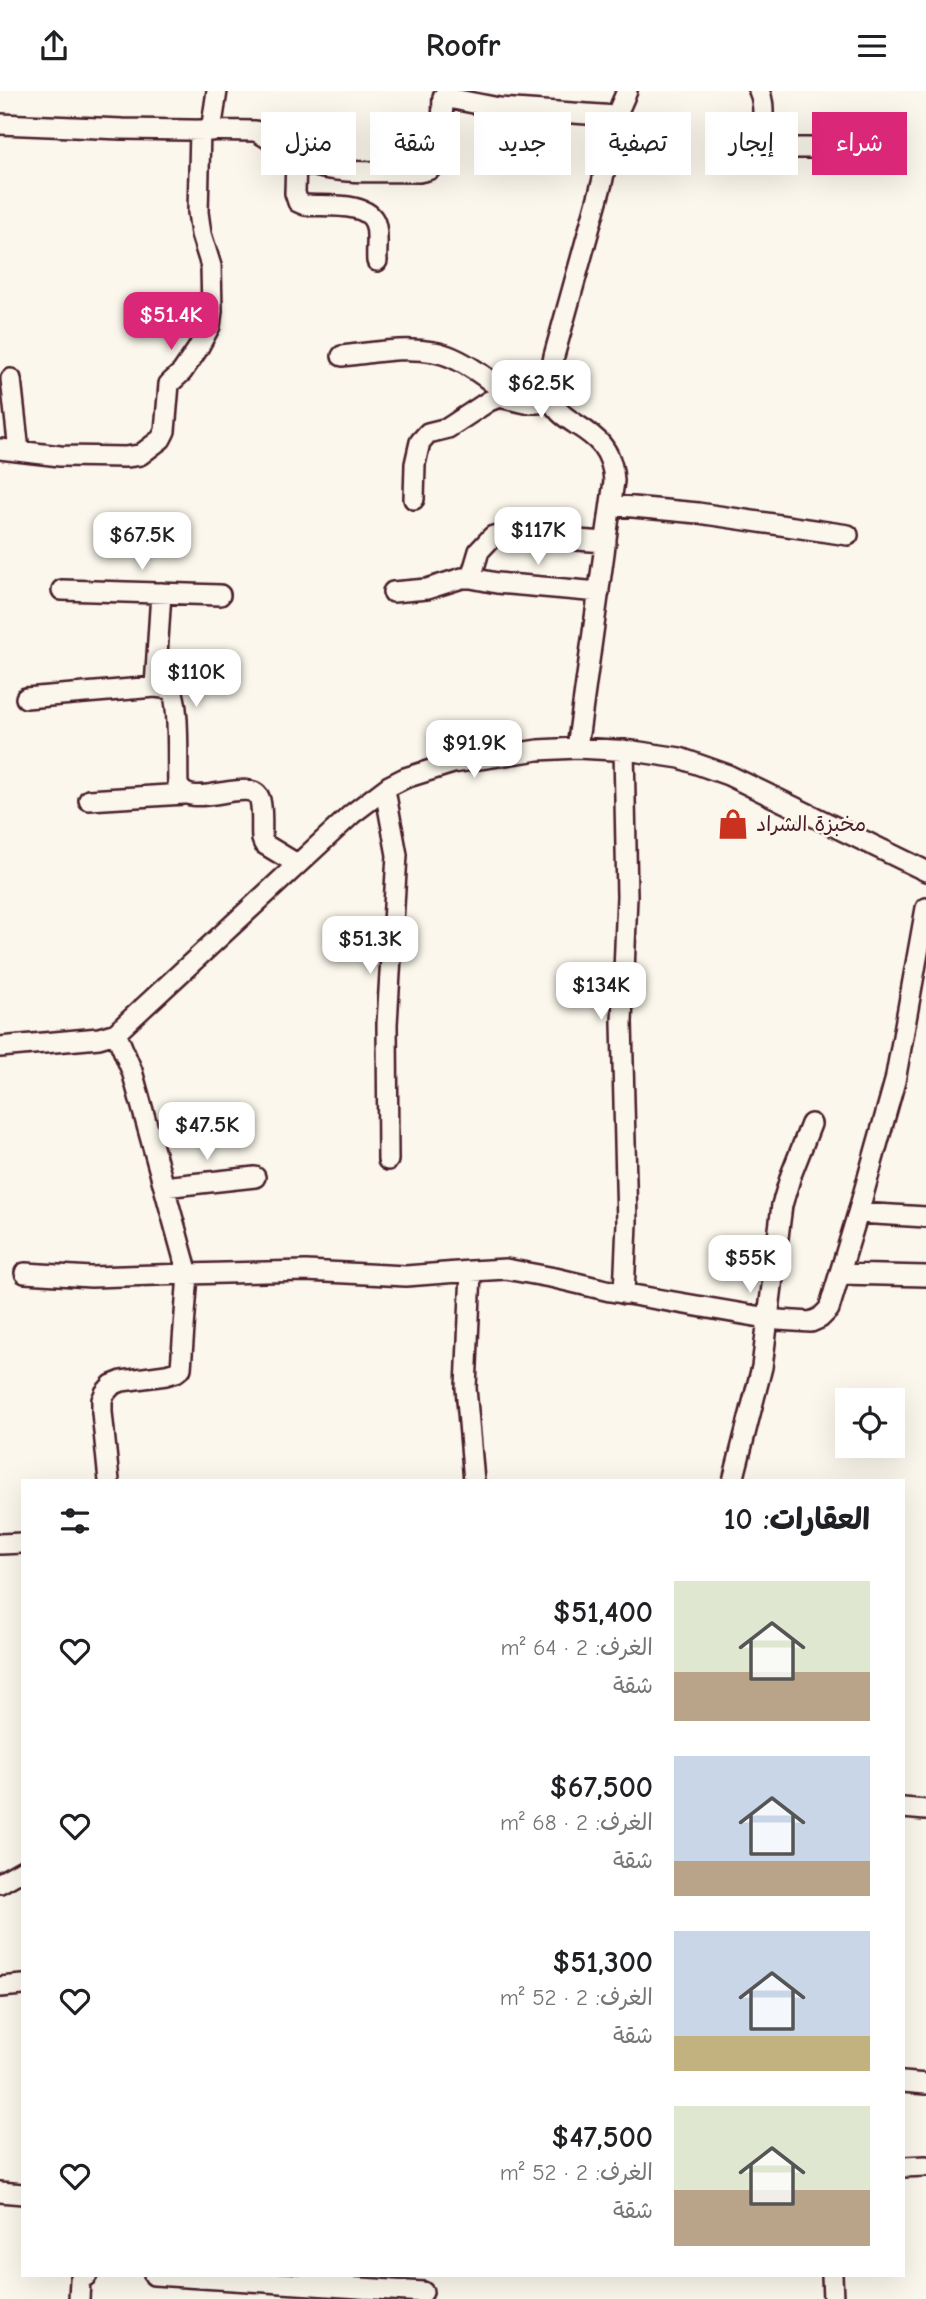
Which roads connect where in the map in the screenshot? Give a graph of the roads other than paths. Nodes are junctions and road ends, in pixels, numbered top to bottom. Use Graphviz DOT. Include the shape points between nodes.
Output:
graph roads {
  1 [pos="217,91"];
  2 [pos="627,91"];
  3 [pos="759,91"];
  4 [pos="442,94"];
  5 [pos="618,112"];
  6 [pos="585,115"];
  7 [pos="0,124"];
  8 [pos="206,130"];
  9 [pos="261,134"];
  10 [pos="812,148"];
  11 [pos="356,170"];
  12 [pos="296,175"];
  13 [pos="604,175"];
  14 [pos="377,261"];
  15 [pos="342,356"];
  16 [pos="11,379"];
  17 [pos="550,397"];
  18 [pos="512,400"];
  19 [pos="9,450"];
  20 [pos="414,499"];
  21 [pos="611,505"];
  22 [pos="848,535"];
  23 [pos="606,542"];
  24 [pos="471,578"];
  25 [pos="62,590"];
  26 [pos="393,592"];
  27 [pos="599,592"];
  28 [pos="161,593"];
  29 [pos="220,596"];
  30 [pos="155,687"];
  31 [pos="26,698"];
  32 [pos="577,748"];
  33 [pos="624,750"];
  34 [pos="385,789"];
  35 [pos="184,794"];
  36 [pos="89,800"];
  37 [pos="291,861"];
  38 [pos="926,871"];
  39 [pos="926,908"];
  40 [pos="108,1036"];
  41 [pos="0,1047"];
  42 [pos="811,1124"];
  43 [pos="388,1160"];
  44 [pos="255,1177"];
  45 [pos="164,1187"];
  46 [pos="858,1213"];
  47 [pos="926,1217"];
  48 [pos="471,1271"];
  49 [pos="25,1273"];
  50 [pos="840,1274"];
  51 [pos="188,1275"];
  52 [pos="926,1276"];
  53 [pos="624,1294"];
  54 [pos="767,1318"];
  55 [pos="109,1479"];
  56 [pos="474,1479"];
  57 [pos="734,1479"];
  58 [pos="21,1543"];
  59 [pos="0,1544"];
  60 [pos="905,1808"];
  61 [pos="926,1810"];
  62 [pos="21,1871"];
  63 [pos="0,1883"];
  64 [pos="21,1985"];
  65 [pos="0,1987"];
  66 [pos="905,2082"];
  67 [pos="926,2084"];
  68 [pos="926,2166"];
  69 [pos="905,2167"];
  70 [pos="0,2192"];
  71 [pos="21,2194"];
  72 [pos="84,2277"];
  73 [pos="193,2277"];
  74 [pos="832,2277"];
  75 [pos="424,2289"];
  76 [pos="79,2299"];
  77 [pos="832,2299"];
  1 -- 8 [label="street"];
  2 -- 5 [label="street"];
  3 -- 10 [label="street" via="764,134 771,146"];
  4 -- 6 [label="street" via="499,108"];
  4 -- 11 [label="street" via="439,153 430,169"];
  7 -- 8 [label="street"];
  8 -- 9 [label="street"];
  8 -- 19 [label="street" via="198,212 211,266 212,311 197,350 169,384 161,439 140,455 126,457"];
  12 -- 14 [label="street" via="298,202 356,207 369,213 376,224"];
  13 -- 17 [label="street" via="554,356"];
  15 -- 18 [label="street" via="399,349 438,352 492,381"];
  16 -- 19 [label="street"];
  17 -- 18 [label="street" via="538,403"];
  17 -- 21 [label="street" via="607,451 614,465"];
  18 -- 20 [label="street" via="499,397 448,428 428,433 420,442 415,464"];
  21 -- 22 [label="street"];
  21 -- 23 [label="street"];
  23 -- 24 [label="street" via="493,536 479,551"];
  23 -- 27 [label="street"];
  24 -- 26 [label="street"];
  24 -- 27 [label="street"];
  25 -- 28 [label="street"];
  27 -- 32 [label="street"];
  28 -- 29 [label="street"];
  28 -- 30 [label="street"];
  30 -- 31 [label="street"];
  30 -- 35 [label="street" via="174,694 178,784"];
  32 -- 33 [label="street"];
  32 -- 34 [label="street" via="522,751 453,763"];
  33 -- 38 [label="street" via="680,758 728,775"];
  33 -- 53 [label="street"];
  34 -- 37 [label="street"];
  34 -- 43 [label="street" via="397,855 387,1024"];
  35 -- 36 [label="street"];
  35 -- 37 [label="street" via="246,790 257,794 261,839"];
  37 -- 40 [label="street"];
  39 -- 46 [label="street" via="895,1081"];
  40 -- 41 [label="street"];
  40 -- 45 [label="street" via="132,1071"];
  42 -- 54 [label="street" via="782,1205"];
  44 -- 45 [label="street"];
  45 -- 51 [label="street"];
  46 -- 47 [label="street"];
  46 -- 50 [label="street"];
  48 -- 51 [label="street" via="406,1276 306,1272"];
  48 -- 53 [label="street" via="506,1269"];
  48 -- 56 [label="street" via="466,1388"];
  49 -- 51 [label="street"];
  50 -- 52 [label="street"];
  50 -- 54 [label="street" via="829,1309 820,1318 811,1322"];
  51 -- 55 [label="street" via="181,1368 166,1375 122,1381 102,1400"];
  53 -- 54 [label="street"];
  54 -- 57 [label="street" via="762,1367"];
  58 -- 59 [label="street"];
  60 -- 61 [label="street"];
  62 -- 63 [label="street"];
  64 -- 65 [label="street"];
  66 -- 67 [label="street"];
  68 -- 69 [label="street"];
  70 -- 71 [label="street"];
  72 -- 76 [label="street"];
  73 -- 75 [label="street"];
  74 -- 77 [label="street"];
}
